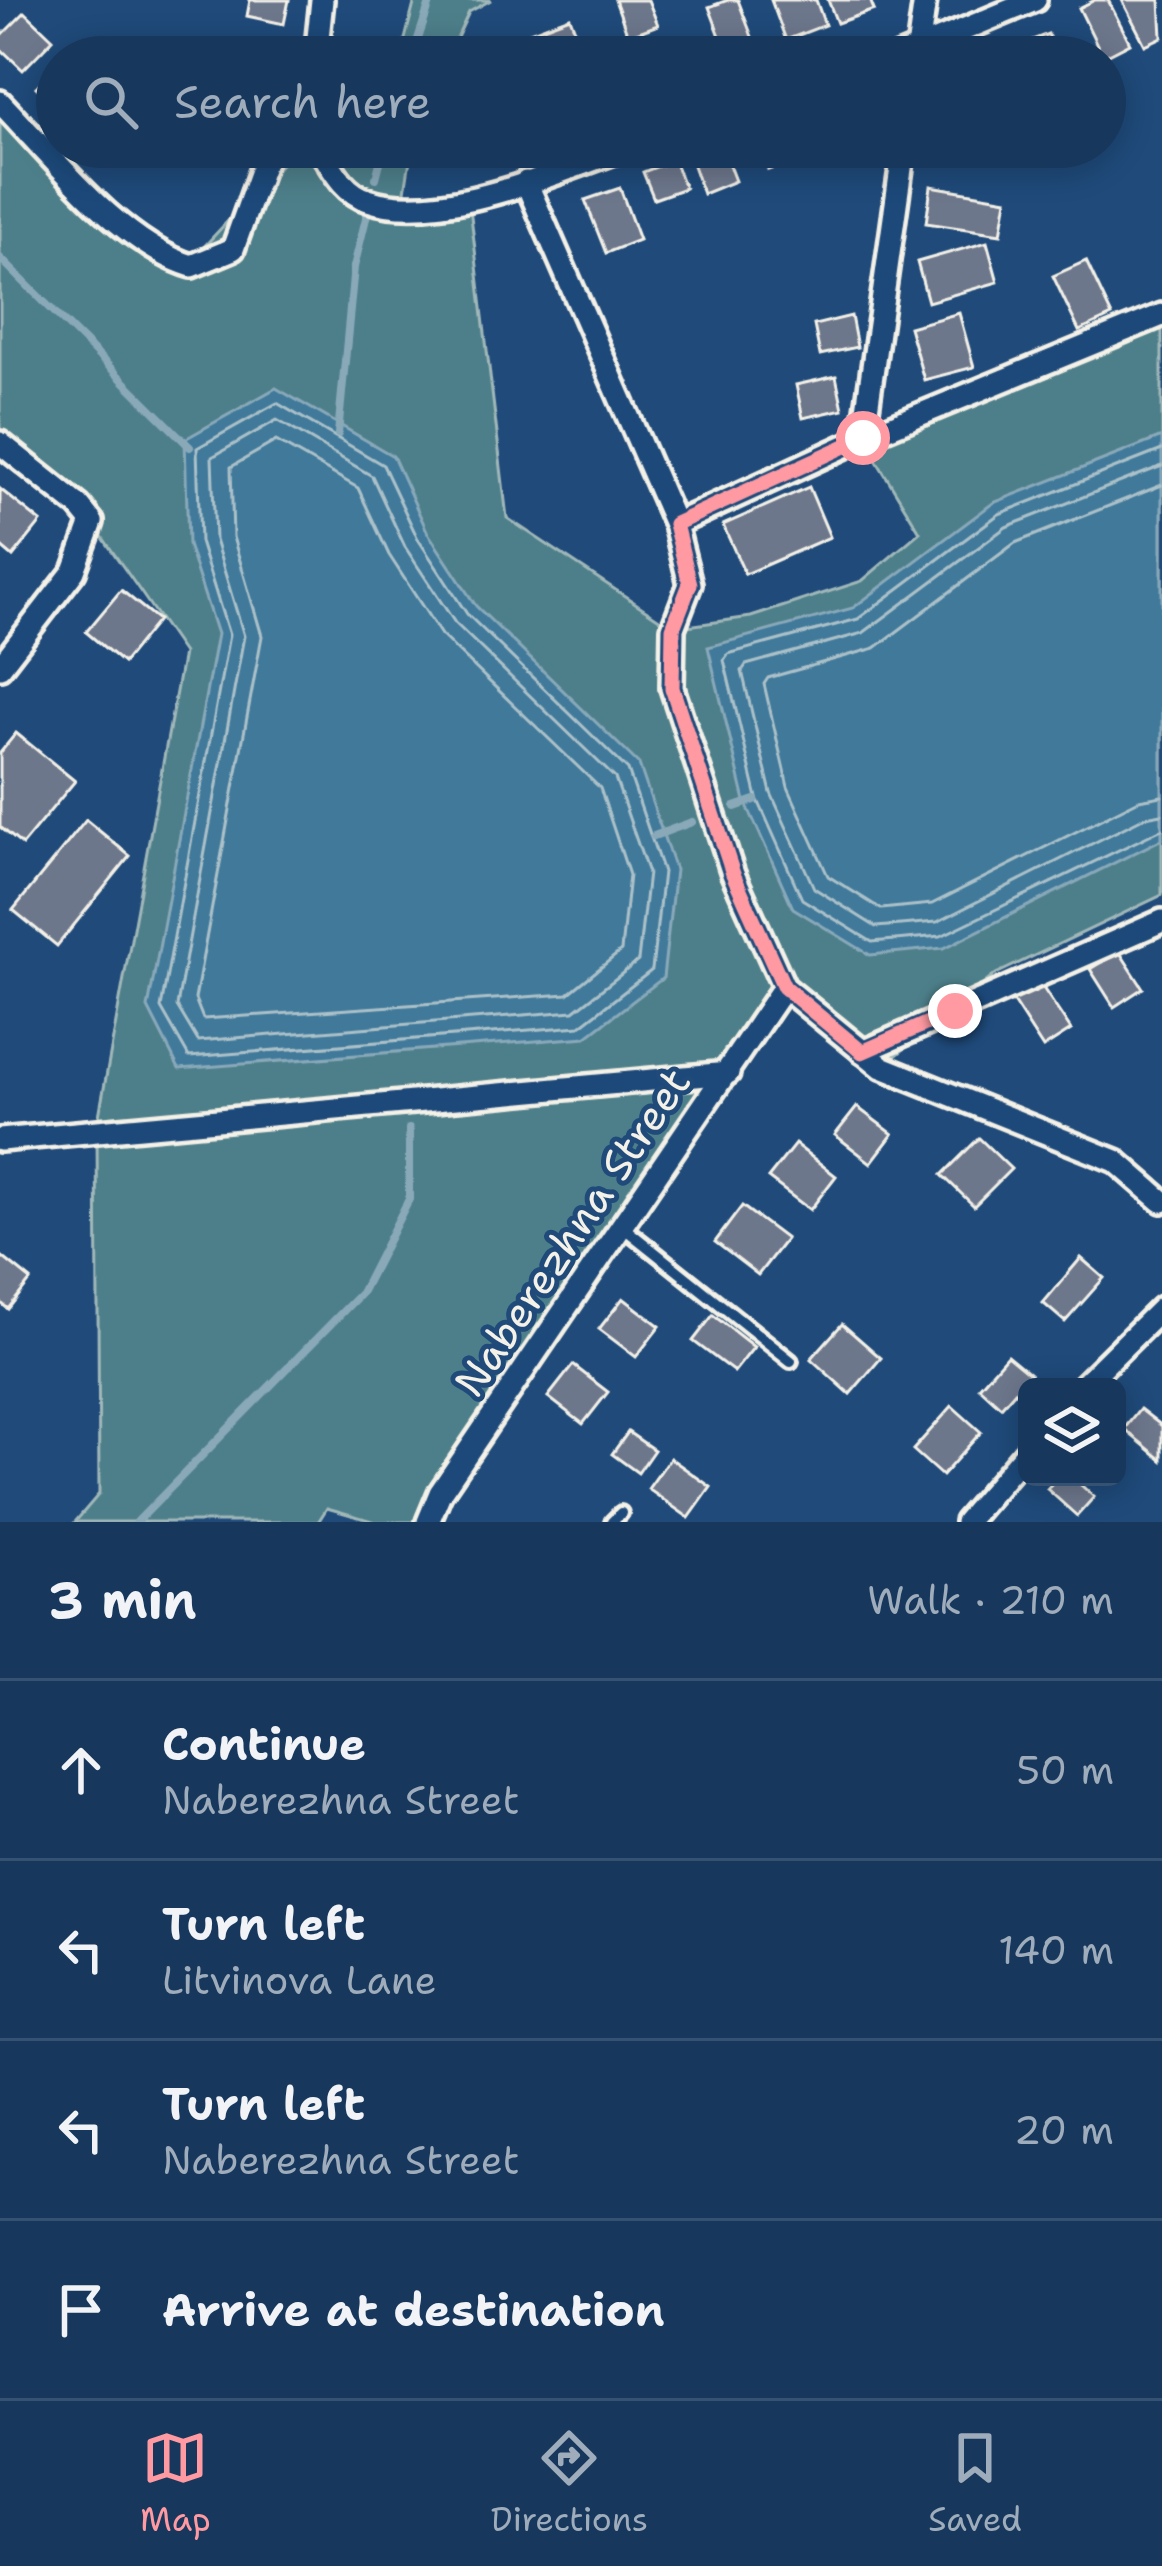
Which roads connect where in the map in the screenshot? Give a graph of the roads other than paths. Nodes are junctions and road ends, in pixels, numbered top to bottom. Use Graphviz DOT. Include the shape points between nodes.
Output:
graph roads {
  1 [pos="322,0"];
  2 [pos="925,0"];
  3 [pos="1035,0"];
  4 [pos="318,36"];
  5 [pos="916,36"];
  6 [pos="954,36"];
  7 [pos="0,102"];
  8 [pos="36,139"];
  9 [pos="64,168"];
  10 [pos="262,168"];
  11 [pos="332,168"];
  12 [pos="567,168"];
  13 [pos="901,168"];
  14 [pos="526,182"];
  15 [pos="1162,315"];
  16 [pos="863,438"];
  17 [pos="0,443"];
  18 [pos="675,524"];
  19 [pos="0,667"];
  20 [pos="1162,921"];
  21 [pos="784,987"];
  22 [pos="862,1052"];
  23 [pos="728,1073"];
  24 [pos="0,1140"];
  25 [pos="1162,1201"];
  26 [pos="623,1227"];
  27 [pos="1162,1308"];
  28 [pos="791,1361"];
  29 [pos="1091,1378"];
  30 [pos="1018,1461"];
  31 [pos="428,1522"];
  32 [pos="966,1522"];
  1 -- 4 [label="street"];
  2 -- 5 [label="street"];
  3 -- 6 [label="street"];
  7 -- 8 [label="street"];
  9 -- 10 [label="street" via="100,205 193,266 233,249"];
  11 -- 14 [label="street" via="367,200 403,205 469,199"];
  12 -- 14 [label="street"];
  13 -- 16 [label="street"];
  14 -- 18 [label="street"];
  15 -- 16 [label="street"];
  16 -- 18 [label="street"];
  17 -- 19 [label="street" via="92,522 74,571"];
  18 -- 21 [label="street" via="690,584 673,628 672,688 733,874"];
  20 -- 22 [label="street"];
  21 -- 22 [label="street"];
  21 -- 23 [label="street, Naberezhna Street"];
  22 -- 25 [label="street" via="945,1095 1116,1162"];
  23 -- 24 [label="street"];
  23 -- 26 [label="street, Naberezhna Street"];
  26 -- 28 [label="lane"];
  26 -- 31 [label="street, Naberezhna Street" via="440,1492"];
  27 -- 29 [label="street"];
  30 -- 32 [label="street"];
}
